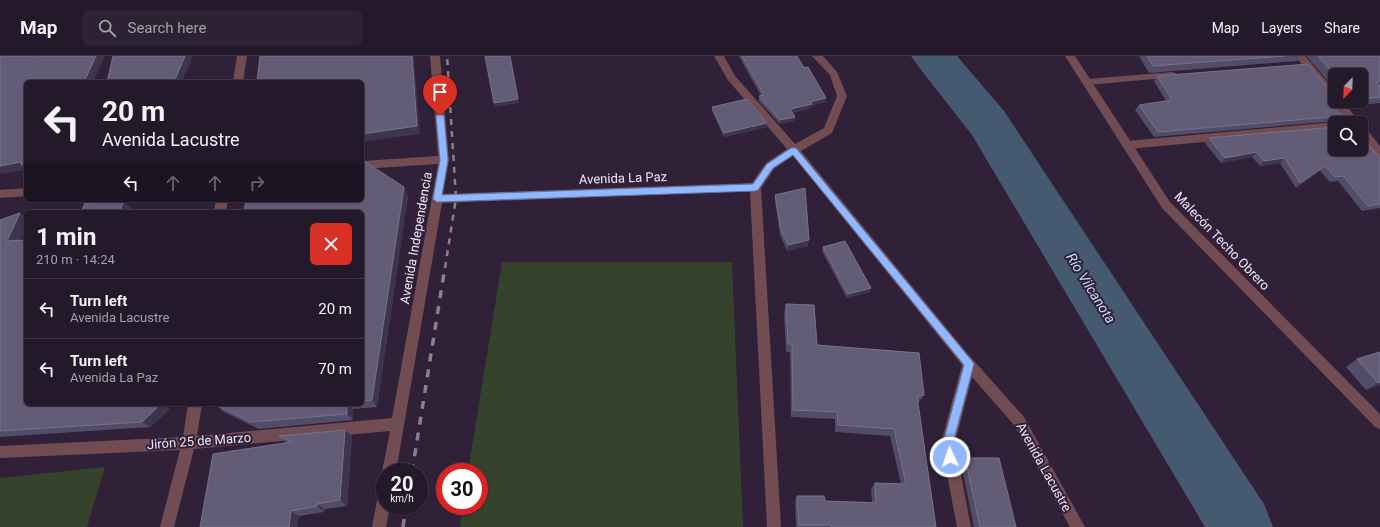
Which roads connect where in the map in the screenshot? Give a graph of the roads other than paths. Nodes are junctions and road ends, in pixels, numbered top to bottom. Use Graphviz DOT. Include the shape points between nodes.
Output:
graph roads {
  1 [pos="242,56"];
  2 [pos="435,56"];
  3 [pos="719,56"];
  4 [pos="817,56"];
  5 [pos="1070,56"];
  6 [pos="1300,56"];
  7 [pos="1307,65"];
  8 [pos="1292,66"];
  9 [pos="1181,74"];
  10 [pos="238,80"];
  11 [pos="1086,82"];
  12 [pos="1328,90"];
  13 [pos="1343,108"];
  14 [pos="1349,116"];
  15 [pos="1328,127"];
  16 [pos="1368,138"];
  17 [pos="1127,146"];
  18 [pos="794,150"];
  19 [pos="1380,153"];
  20 [pos="444,160"];
  21 [pos="364,165"];
  22 [pos="755,187"];
  23 [pos="24,192"];
  24 [pos="0,195"];
  25 [pos="437,199"];
  26 [pos="969,364"];
  27 [pos="194,406"];
  28 [pos="1380,423"];
  29 [pos="398,424"];
  30 [pos="189,443"];
  31 [pos="0,452"];
  32 [pos="391,463"];
  33 [pos="381,515"];
  34 [pos="167,527"];
  35 [pos="379,527"];
  36 [pos="774,527"];
  37 [pos="964,527"];
  38 [pos="1078,527"];
  1 -- 10 [label="street"];
  2 -- 20 [label="street, Avenida Independencia"];
  3 -- 18 [label="street, Avenida Lacustre" via="731,78"];
  4 -- 18 [label="street" via="834,74 842,96 828,130"];
  5 -- 11 [label="street, Malecón Techo Obrero"];
  6 -- 7 [label="street"];
  7 -- 8 [label="street"];
  7 -- 12 [label="street"];
  9 -- 11 [label="street"];
  11 -- 17 [label="street, Malecón Techo Obrero"];
  13 -- 14 [label="street"];
  15 -- 17 [label="street"];
  16 -- 19 [label="street"];
  17 -- 28 [label="street, Malecón Techo Obrero" via="1166,205"];
  18 -- 22 [label="street" via="770,166"];
  18 -- 26 [label="street, Avenida Lacustre"];
  20 -- 21 [label="street"];
  20 -- 25 [label="street, Avenida Independencia"];
  22 -- 25 [label="street, Avenida La Paz"];
  22 -- 36 [label="street"];
  23 -- 24 [label="street"];
  25 -- 29 [label="street, Avenida Independencia"];
  26 -- 37 [label="street" via="948,443"];
  26 -- 38 [label="street, Avenida Lacustre" via="1019,420"];
  27 -- 30 [label="street"];
  29 -- 30 [label="street, Jirón 25 de Marzo"];
  29 -- 32 [label="street, Avenida Independencia"];
  30 -- 31 [label="street, Jirón 25 de Marzo"];
  30 -- 34 [label="street"];
  33 -- 35 [label="street"];
}
